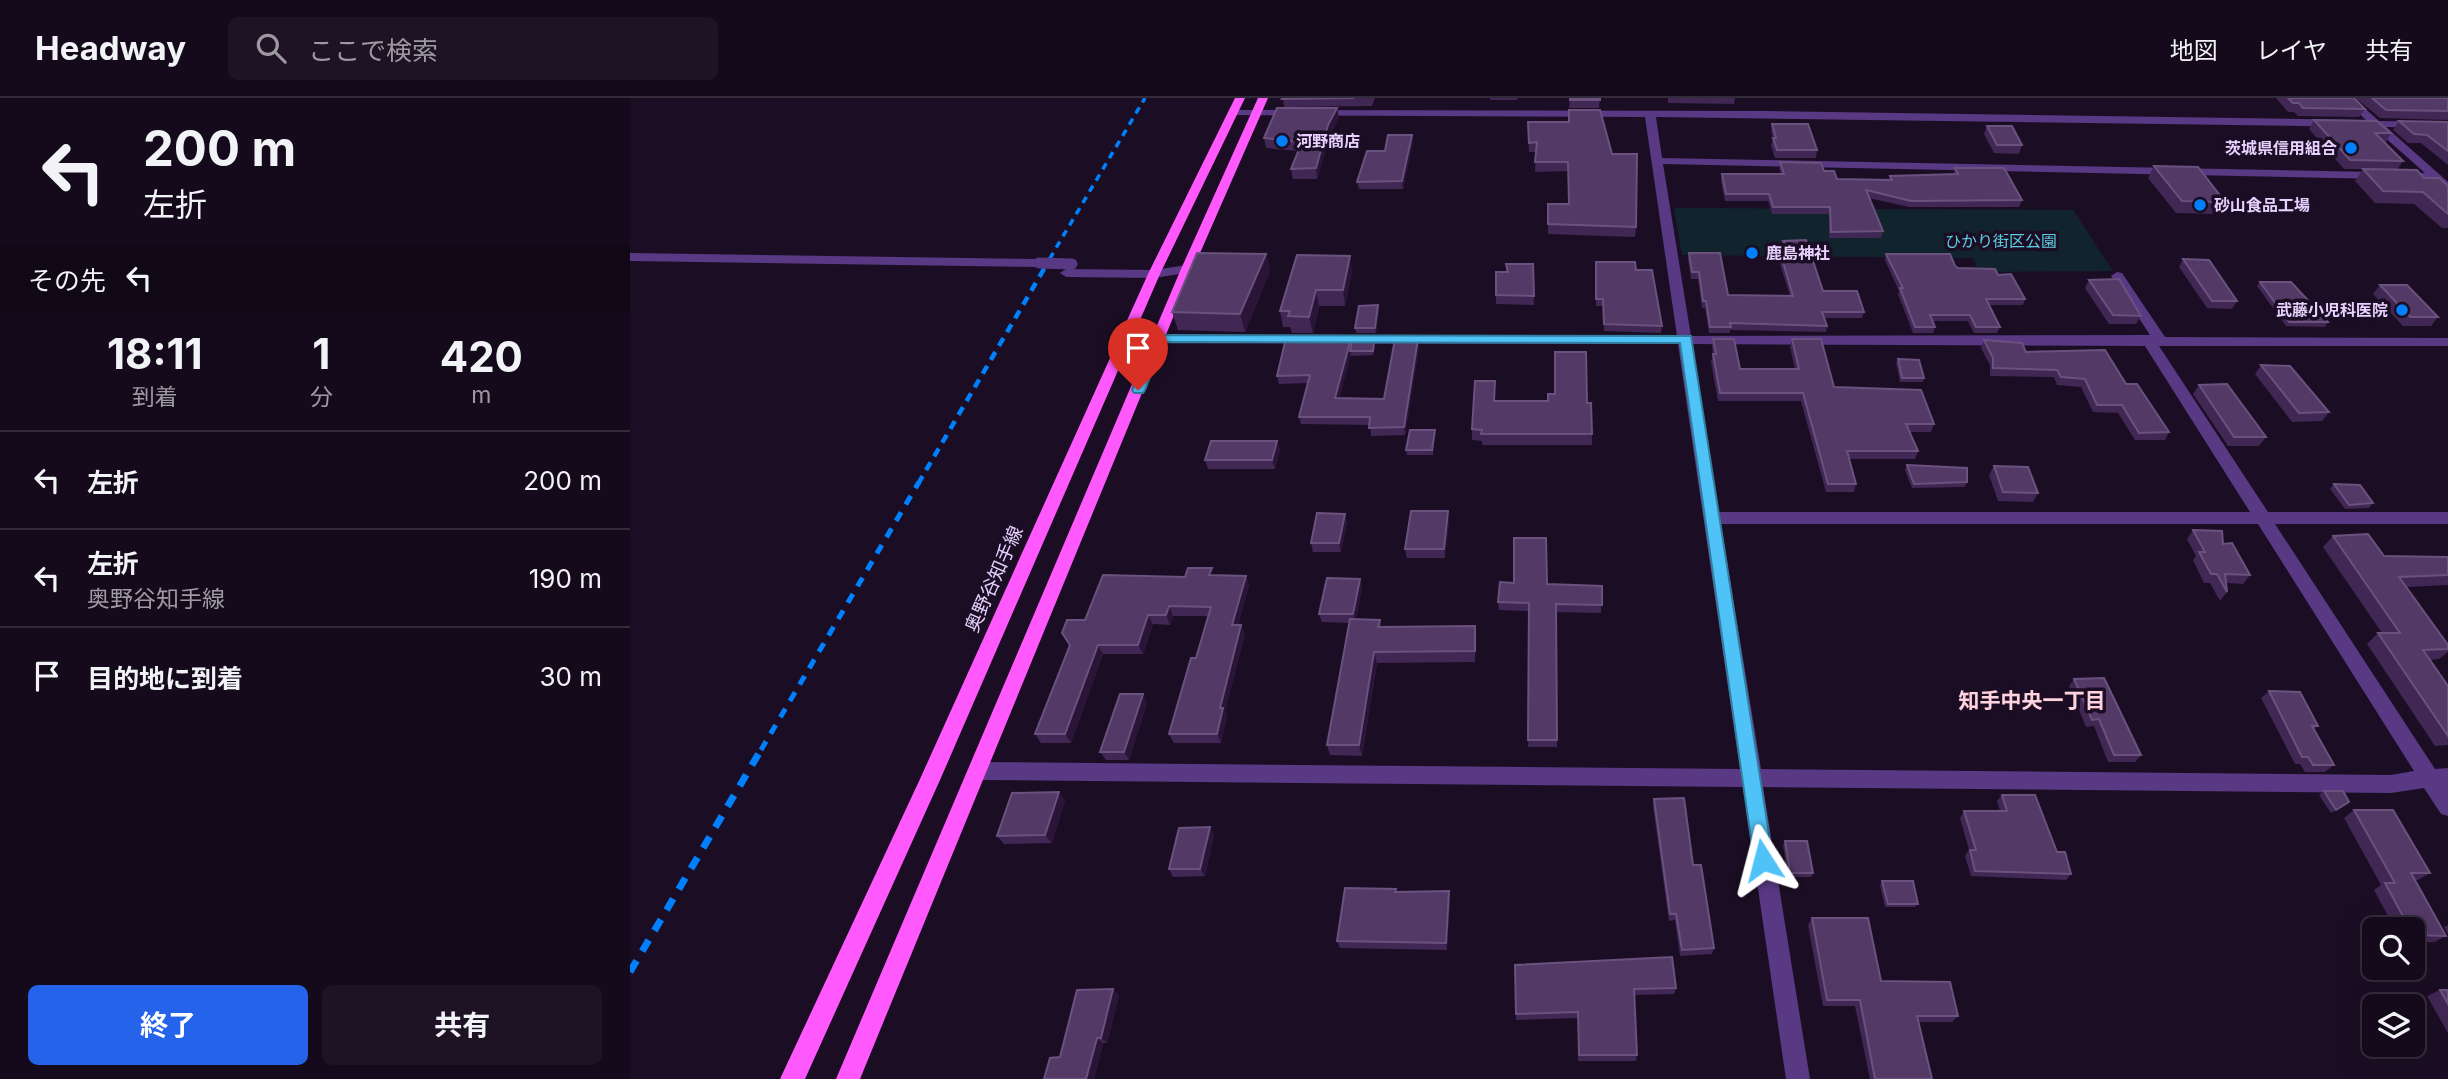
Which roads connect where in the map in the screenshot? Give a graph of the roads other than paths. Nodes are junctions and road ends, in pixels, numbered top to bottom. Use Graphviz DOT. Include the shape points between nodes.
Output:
graph roads {
  1 [pos="1240,98"];
  2 [pos="1263,98"];
  3 [pos="1761,98"];
  4 [pos="2347,98"];
  5 [pos="1234,111"];
  6 [pos="1257,112"];
  7 [pos="1650,114"];
  8 [pos="1767,114"];
  9 [pos="2376,125"];
  10 [pos="2448,125"];
  11 [pos="1659,161"];
  12 [pos="2436,177"];
  13 [pos="2448,188"];
  14 [pos="630,257"];
  15 [pos="630,264"];
  16 [pos="1036,267"];
  17 [pos="1157,269"];
  18 [pos="1187,269"];
  19 [pos="2117,276"];
  20 [pos="1160,339"];
  21 [pos="1686,339"];
  22 [pos="2154,339"];
  23 [pos="2448,342"];
  24 [pos="1713,518"];
  25 [pos="2264,518"];
  26 [pos="2448,518"];
  27 [pos="979,771"];
  28 [pos="1751,778"];
  29 [pos="2438,778"];
  30 [pos="2448,807"];
  31 [pos="792,1079"];
  32 [pos="848,1079"];
  33 [pos="1798,1079"];
  1 -- 5 [label="main road, 奥野谷知手線"];
  2 -- 6 [label="main road"];
  3 -- 8 [label="street"];
  4 -- 9 [label="street"];
  5 -- 6 [label="street"];
  5 -- 17 [label="main road, 奥野谷知手線"];
  6 -- 7 [label="street"];
  6 -- 18 [label="main road"];
  7 -- 8 [label="street"];
  7 -- 11 [label="street"];
  8 -- 9 [label="street"];
  9 -- 10 [label="street"];
  9 -- 12 [label="street"];
  11 -- 12 [label="street"];
  11 -- 21 [label="street"];
  12 -- 13 [label="street"];
  14 -- 16 [label="street"];
  15 -- 16 [label="street"];
  16 -- 17 [label="street"];
  17 -- 18 [label="street"];
  17 -- 31 [label="main road, 奥野谷知手線"];
  18 -- 20 [label="main road"];
  19 -- 22 [label="street"];
  20 -- 21 [label="street"];
  20 -- 27 [label="main road"];
  21 -- 22 [label="street"];
  21 -- 24 [label="street"];
  22 -- 23 [label="street"];
  22 -- 25 [label="street"];
  24 -- 25 [label="street"];
  24 -- 28 [label="street"];
  25 -- 26 [label="street"];
  25 -- 29 [label="street"];
  27 -- 28 [label="street"];
  27 -- 32 [label="main road"];
  28 -- 29 [label="street" via="2391,784"];
  28 -- 33 [label="street"];
  29 -- 30 [label="street"];
}
